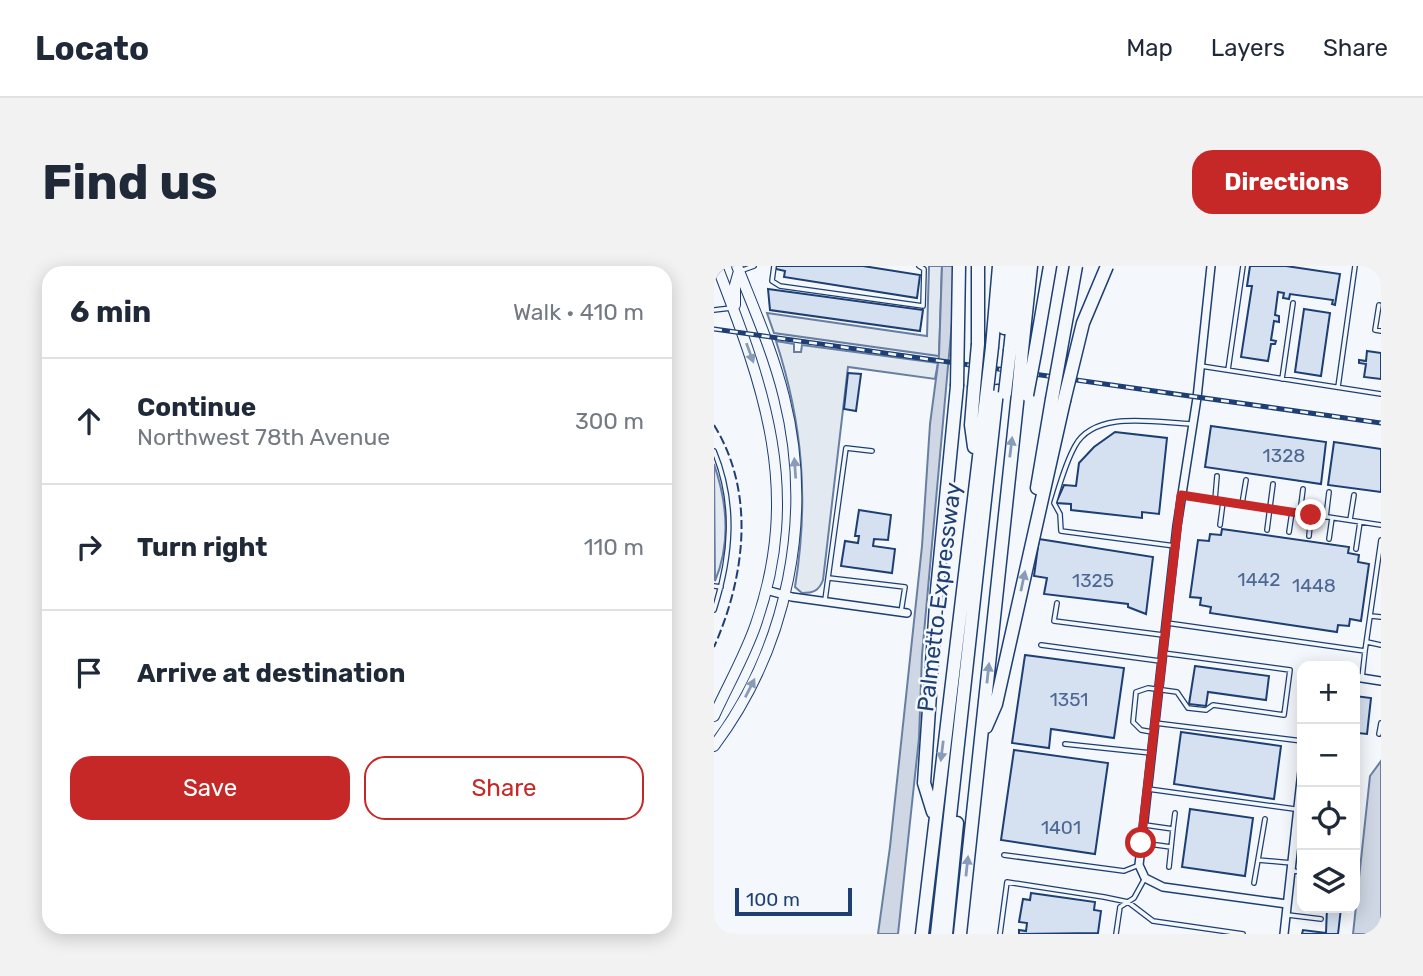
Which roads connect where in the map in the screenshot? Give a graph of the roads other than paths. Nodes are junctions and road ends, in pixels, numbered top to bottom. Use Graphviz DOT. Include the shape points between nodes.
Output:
graph roads {
  1 [pos="754,266"];
  2 [pos="774,266"];
  3 [pos="919,266"];
  4 [pos="960,266"];
  5 [pos="978,266"];
  6 [pos="999,266"];
  7 [pos="1010,266"];
  8 [pos="1019,266"];
  9 [pos="1031,266"];
  10 [pos="1051,266"];
  11 [pos="1076,266"];
  12 [pos="1107,266"];
  13 [pos="1211,266"];
  14 [pos="1243,266"];
  15 [pos="1355,266"];
  16 [pos="738,269"];
  17 [pos="717,272"];
  18 [pos="1293,303"];
  19 [pos="1379,304"];
  20 [pos="714,310"];
  21 [pos="735,311"];
  22 [pos="1381,331"];
  23 [pos="1012,350"];
  24 [pos="1200,366"];
  25 [pos="1228,370"];
  26 [pos="1282,379"];
  27 [pos="1338,387"];
  28 [pos="1001,392"];
  29 [pos="1381,394"];
  30 [pos="1058,400"];
  31 [pos="1193,424"];
  32 [pos="714,451"];
  33 [pos="872,451"];
  34 [pos="1217,476"];
  35 [pos="1245,480"];
  36 [pos="1273,484"];
  37 [pos="1303,489"];
  38 [pos="1329,492"];
  39 [pos="1181,495"];
  40 [pos="1354,495"];
  41 [pos="1214,500"];
  42 [pos="1223,502"];
  43 [pos="1242,505"];
  44 [pos="1270,508"];
  45 [pos="1292,512"];
  46 [pos="1300,513"];
  47 [pos="1311,515"];
  48 [pos="1326,517"];
  49 [pos="1332,517"];
  50 [pos="1350,520"];
  51 [pos="1360,522"];
  52 [pos="1220,525"];
  53 [pos="1381,525"];
  54 [pos="1267,530"];
  55 [pos="1289,532"];
  56 [pos="1308,536"];
  57 [pos="1329,539"];
  58 [pos="1381,540"];
  59 [pos="1175,546"];
  60 [pos="1356,549"];
  61 [pos="1380,556"];
  62 [pos="829,578"];
  63 [pos="714,586"];
  64 [pos="1375,586"];
  65 [pos="721,587"];
  66 [pos="1381,587"];
  67 [pos="766,590"];
  68 [pos="785,595"];
  69 [pos="825,602"];
  70 [pos="1057,603"];
  71 [pos="714,610"];
  72 [pos="904,612"];
  73 [pos="1371,616"];
  74 [pos="1381,617"];
  75 [pos="1167,623"];
  76 [pos="1166,636"];
  77 [pos="1367,642"];
  78 [pos="1041,645"];
  79 [pos="1381,645"];
  80 [pos="1366,651"];
  81 [pos="1163,657"];
  82 [pos="1360,670"];
  83 [pos="1360,677"];
  84 [pos="1381,681"];
  85 [pos="1159,689"];
  86 [pos="715,714"];
  87 [pos="1155,723"];
  88 [pos="1381,723"];
  89 [pos="1154,732"];
  90 [pos="1379,734"];
  91 [pos="1297,740"];
  92 [pos="981,741"];
  93 [pos="1065,744"];
  94 [pos="714,746"];
  95 [pos="1151,753"];
  96 [pos="1147,789"];
  97 [pos="1297,810"];
  98 [pos="1175,813"];
  99 [pos="935,819"];
  100 [pos="1265,819"];
  101 [pos="1143,825"];
  102 [pos="1173,829"];
  103 [pos="1297,829"];
  104 [pos="1141,843"];
  105 [pos="1171,847"];
  106 [pos="1004,855"];
  107 [pos="1258,860"];
  108 [pos="1139,865"];
  109 [pos="1169,867"];
  110 [pos="1291,867"];
  111 [pos="1297,870"];
  112 [pos="1145,878"];
  113 [pos="1254,883"];
  114 [pos="1128,902"];
  115 [pos="1287,904"];
  116 [pos="1286,915"];
  117 [pos="1321,919"];
  118 [pos="922,934"];
  119 [pos="937,934"];
  120 [pos="946,934"];
  121 [pos="960,934"];
  122 [pos="1000,934"];
  123 [pos="1116,934"];
  124 [pos="1243,934"];
  125 [pos="1284,934"];
  1 -- 16 [label="lane"];
  2 -- 3 [label="lane" via="772,281 780,286 923,306 924,269"];
  4 -- 99 [label="highway, bridge" via="957,386 924,783"];
  5 -- 28 [label="highway, bridge" via="978,344"];
  6 -- 23 [label="highway, Palmetto Expressway"];
  7 -- 23 [label="highway"];
  8 -- 23 [label="highway"];
  9 -- 23 [label="highway, Palmetto Expressway"];
  10 -- 23 [label="highway"];
  11 -- 30 [label="highway, bridge"];
  12 -- 30 [label="highway, bridge"];
  13 -- 24 [label="street"];
  14 -- 25 [label="lane"];
  15 -- 27 [label="lane"];
  16 -- 21 [label="main road"];
  68 -- 16 [label="main road, one-way" via="796,513 791,435 775,367"];
  17 -- 21 [label="main road"];
  18 -- 26 [label="lane"];
  19 -- 22 [label="lane" via="1375,330"];
  20 -- 21 [label="lane"];
  21 -- 67 [label="main road, one-way" via="761,385 775,457 777,520"];
  23 -- 28 [label="highway, Palmetto Expressway, bridge"];
  23 -- 28 [label="highway, bridge"];
  23 -- 28 [label="highway, bridge"];
  24 -- 25 [label="lane"];
  24 -- 31 [label="street"];
  25 -- 26 [label="lane"];
  26 -- 27 [label="lane"];
  27 -- 29 [label="lane"];
  92 -- 28 [label="highway, one-way" via="1015,414"];
  28 -- 99 [label="highway, Palmetto Expressway, one-way" via="977,465"];
  28 -- 119 [label="highway"];
  28 -- 120 [label="highway"];
  92 -- 30 [label="highway, one-way" via="996,704 1031,540 1037,482"];
  31 -- 39 [label="street"];
  31 -- 59 [label="lane" via="1116,420 1096,428 1076,443 1054,503 1061,531"];
  32 -- 65 [label="lane" via="730,512"];
  33 -- 62 [label="lane" via="846,448"];
  34 -- 41 [label="lane"];
  35 -- 43 [label="lane"];
  36 -- 44 [label="lane"];
  37 -- 46 [label="lane"];
  38 -- 48 [label="lane"];
  39 -- 41 [label="lane"];
  39 -- 59 [label="street"];
  40 -- 50 [label="lane"];
  41 -- 42 [label="lane"];
  42 -- 43 [label="lane"];
  42 -- 52 [label="lane"];
  43 -- 44 [label="lane"];
  44 -- 45 [label="lane"];
  44 -- 54 [label="lane"];
  45 -- 46 [label="lane"];
  45 -- 55 [label="lane"];
  46 -- 47 [label="lane"];
  47 -- 48 [label="lane"];
  47 -- 56 [label="lane"];
  48 -- 49 [label="lane"];
  49 -- 50 [label="lane"];
  49 -- 57 [label="lane"];
  50 -- 51 [label="lane"];
  51 -- 53 [label="lane"];
  51 -- 60 [label="lane"];
  58 -- 61 [label="lane"];
  59 -- 75 [label="street"];
  61 -- 64 [label="lane"];
  62 -- 69 [label="lane"];
  62 -- 72 [label="lane" via="905,587"];
  63 -- 65 [label="lane"];
  64 -- 66 [label="lane"];
  64 -- 73 [label="lane"];
  65 -- 71 [label="lane"];
  67 -- 68 [label="street"];
  67 -- 86 [label="main road" via="747,650"];
  68 -- 69 [label="street"];
  94 -- 68 [label="main road, one-way" via="760,668"];
  69 -- 72 [label="street"];
  70 -- 76 [label="lane" via="1054,621"];
  73 -- 74 [label="lane"];
  73 -- 77 [label="lane"];
  75 -- 76 [label="street"];
  75 -- 80 [label="lane"];
  76 -- 81 [label="street"];
  77 -- 79 [label="lane"];
  77 -- 80 [label="lane"];
  78 -- 81 [label="lane"];
  80 -- 82 [label="lane"];
  81 -- 85 [label="street"];
  81 -- 85 [label="lane" via="1290,670 1284,715 1213,705 1206,710 1188,708 1177,691"];
  83 -- 84 [label="street"];
  85 -- 87 [label="street"];
  85 -- 89 [label="lane" via="1136,692 1133,722 1141,730"];
  87 -- 89 [label="street"];
  87 -- 91 [label="lane"];
  88 -- 90 [label="lane"];
  89 -- 95 [label="street"];
  121 -- 92 [label="highway, one-way"];
  93 -- 95 [label="lane"];
  95 -- 96 [label="street"];
  96 -- 97 [label="lane"];
  96 -- 101 [label="street"];
  98 -- 102 [label="lane"];
  99 -- 118 [label="highway, Palmetto Expressway"];
  100 -- 107 [label="lane"];
  101 -- 102 [label="lane"];
  101 -- 104 [label="street"];
  102 -- 105 [label="lane"];
  103 -- 110 [label="street"];
  104 -- 105 [label="lane"];
  104 -- 108 [label="street"];
  105 -- 109 [label="lane"];
  106 -- 108 [label="lane" via="1124,871"];
  107 -- 110 [label="lane"];
  107 -- 113 [label="lane"];
  108 -- 112 [label="street"];
  110 -- 111 [label="lane"];
  110 -- 115 [label="street"];
  112 -- 114 [label="lane"];
  112 -- 115 [label="street" via="1163,887"];
  114 -- 122 [label="lane" via="1007,882"];
  114 -- 123 [label="lane" via="1120,907"];
  114 -- 124 [label="lane" via="1153,921"];
  115 -- 116 [label="street"];
  116 -- 117 [label="lane"];
  116 -- 125 [label="street"];
}
